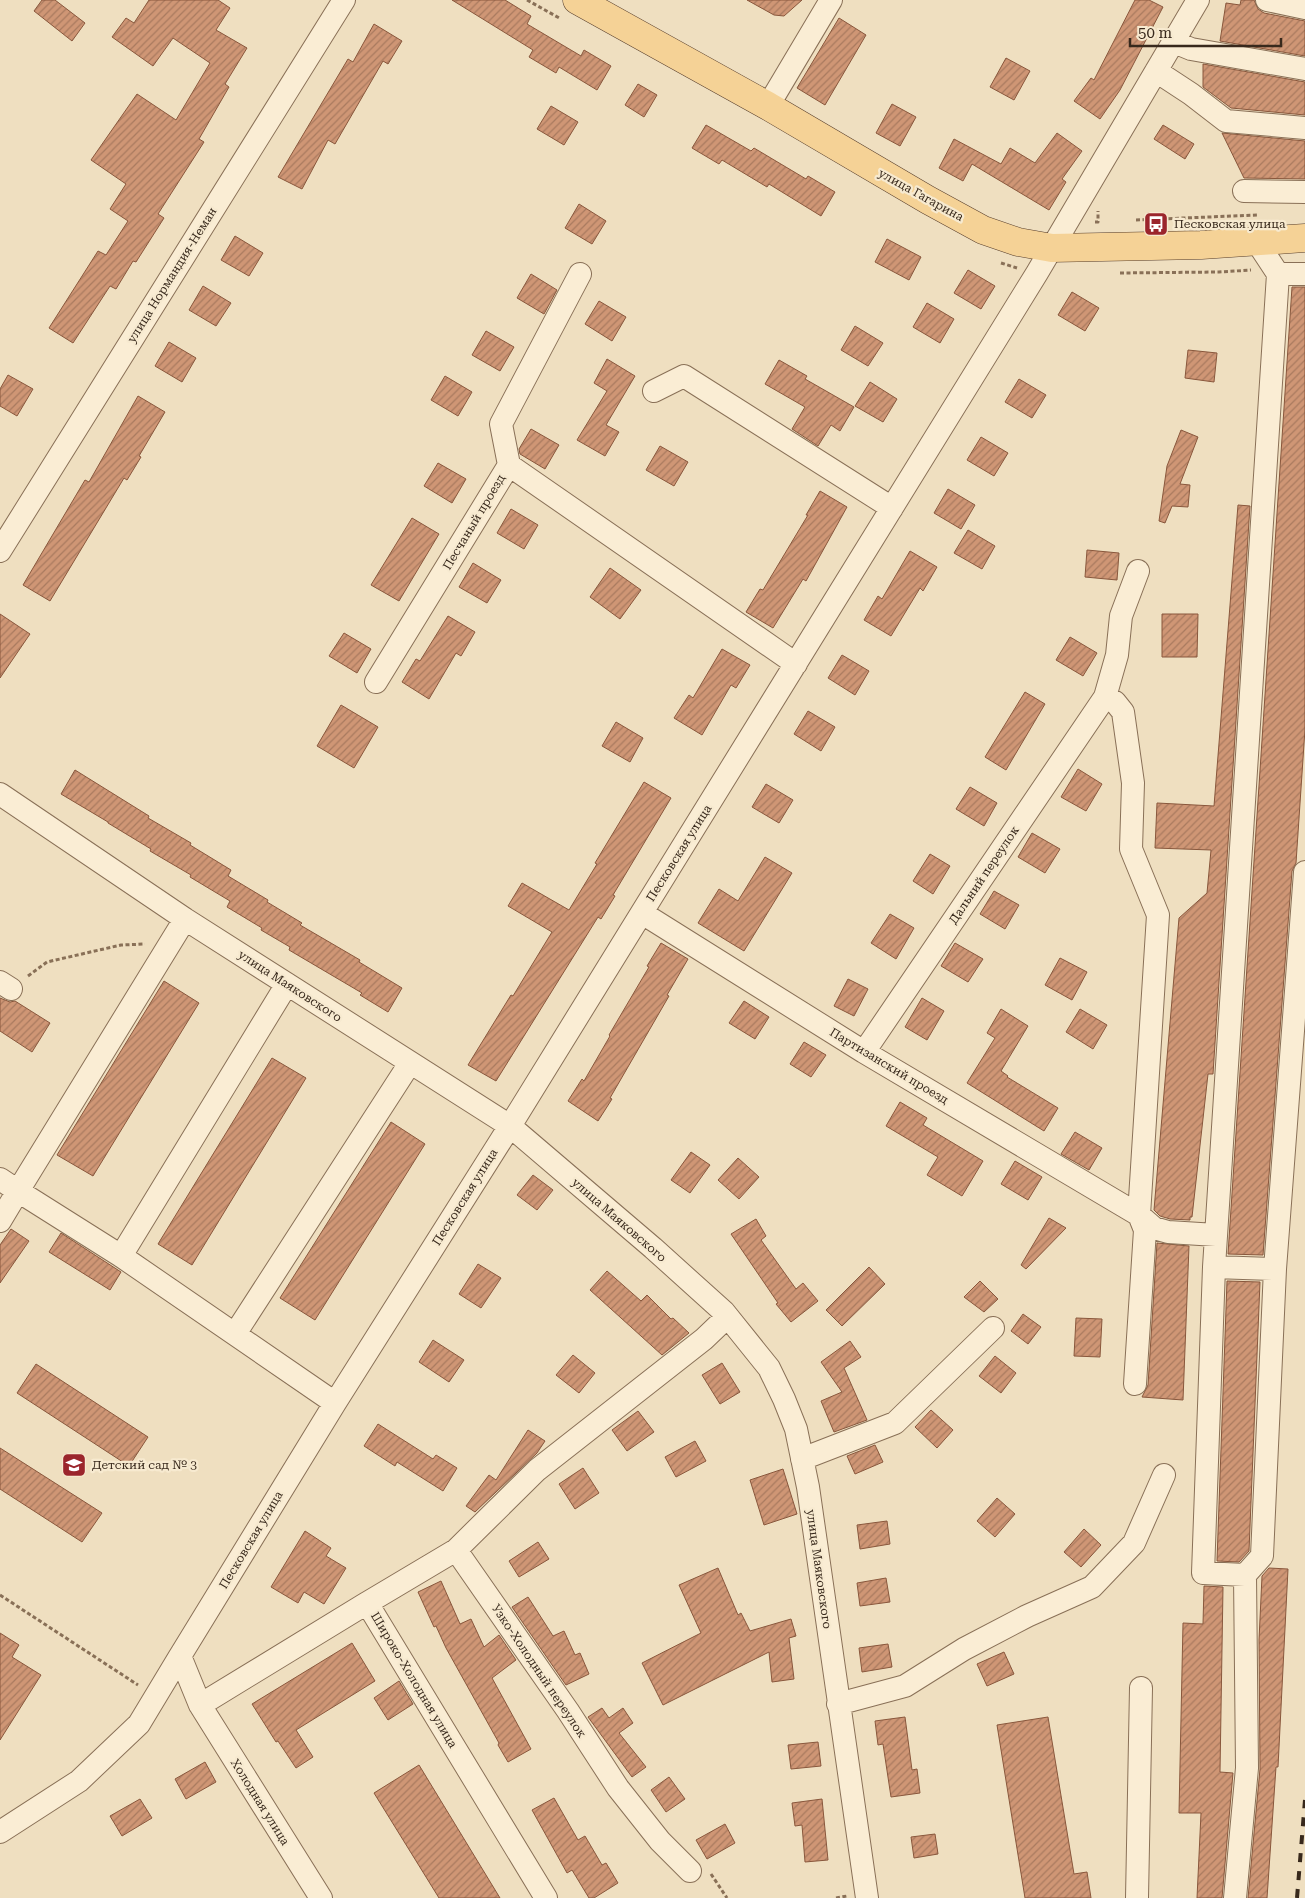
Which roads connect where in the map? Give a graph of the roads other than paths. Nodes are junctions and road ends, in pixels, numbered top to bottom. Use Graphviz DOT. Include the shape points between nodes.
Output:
graph roads {
  1 [pos="344,0"];
  2 [pos="830,0"];
  3 [pos="1198,0"];
  4 [pos="1267,0"];
  5 [pos="592,4"];
  6 [pos="1305,8"];
  7 [pos="1174,42"];
  8 [pos="1305,69"];
  9 [pos="1156,71"];
  10 [pos="768,106"];
  11 [pos="1305,128"];
  12 [pos="1244,191"];
  13 [pos="1305,192"];
  14 [pos="1305,238"];
  15 [pos="1257,242"];
  16 [pos="1052,248"];
  17 [pos="1276,271"];
  18 [pos="580,274"];
  19 [pos="1305,274"];
  20 [pos="654,391"];
  21 [pos="509,464"];
  22 [pos="892,508"];
  23 [pos="0,551"];
  24 [pos="1138,571"];
  25 [pos="796,664"];
  26 [pos="376,682"];
  27 [pos="1105,697"];
  28 [pos="0,794"];
  29 [pos="1305,872"];
  30 [pos="642,913"];
  31 [pos="185,919"];
  32 [pos="287,984"];
  33 [pos="864,1052"];
  34 [pos="410,1063"];
  35 [pos="510,1126"];
  36 [pos="9,1185"];
  37 [pos="1139,1215"];
  38 [pos="0,1220"];
  39 [pos="1216,1235"];
  40 [pos="121,1256"];
  41 [pos="1214,1267"];
  42 [pos="1275,1269"];
  43 [pos="727,1317"];
  44 [pos="993,1328"];
  45 [pos="235,1334"];
  46 [pos="1135,1384"];
  47 [pos="335,1403"];
  48 [pos="802,1459"];
  49 [pos="1164,1475"];
  50 [pos="456,1550"];
  51 [pos="1245,1575"];
  52 [pos="367,1603"];
  53 [pos="180,1656"];
  54 [pos="1141,1688"];
  55 [pos="838,1704"];
  56 [pos="200,1705"];
  57 [pos="0,1832"];
  58 [pos="690,1871"];
  59 [pos="321,1898"];
  60 [pos="546,1898"];
  61 [pos="867,1898"];
  62 [pos="1137,1898"];
  63 [pos="1235,1898"];
  1 -- 23 [label="street, улица Нормандия-Неман"];
  2 -- 10 [label="street"];
  3 -- 7 [label="street, Песковская улица"];
  4 -- 6 [label="street"];
  5 -- 10 [label="main road, улица Гагарина"];
  7 -- 8 [label="street" via="1191,49"];
  7 -- 9 [label="street, Песковская улица"];
  9 -- 11 [label="street" via="1226,121"];
  9 -- 16 [label="street, Песковская улица"];
  10 -- 16 [label="main road, улица Гагарина" via="983,230 1018,242"];
  12 -- 13 [label="street"];
  14 -- 15 [label="main road, улица Гагарина"];
  15 -- 16 [label="main road, улица Гагарина"];
  15 -- 17 [label="street"];
  16 -- 22 [label="street, Песковская улица"];
  17 -- 19 [label="street"];
  17 -- 39 [label="street"];
  18 -- 21 [label="street, Песчаный проезд" via="501,424"];
  20 -- 22 [label="street" via="684,376"];
  21 -- 25 [label="street"];
  21 -- 26 [label="street, Песчаный проезд"];
  22 -- 25 [label="street, Песковская улица"];
  24 -- 27 [label="street, Дальний переулок" via="1121,616 1117,655"];
  25 -- 30 [label="street, Песковская улица"];
  27 -- 33 [label="street, Дальний переулок"];
  27 -- 37 [label="street" via="1115,702 1123,712 1134,783 1131,848 1158,915"];
  28 -- 31 [label="street, улица Маяковского"];
  29 -- 42 [label="street"];
  30 -- 33 [label="street, Партизанский проезд"];
  30 -- 35 [label="street, Песковская улица"];
  31 -- 32 [label="street, улица Маяковского"];
  31 -- 36 [label="street"];
  32 -- 34 [label="street, улица Маяковского"];
  32 -- 40 [label="street"];
  33 -- 37 [label="street, Партизанский проезд"];
  34 -- 35 [label="street, улица Маяковского"];
  34 -- 45 [label="street"];
  35 -- 43 [label="street, улица Маяковского" via="653,1248"];
  35 -- 47 [label="street, Песковская улица"];
  36 -- 38 [label="street"];
  36 -- 40 [label="street"];
  37 -- 39 [label="street, Партизанский проезд" via="1154,1228 1168,1232"];
  37 -- 46 [label="street" via="1145,1230"];
  39 -- 41 [label="street"];
  40 -- 45 [label="street"];
  41 -- 42 [label="street"];
  41 -- 51 [label="street" via="1203,1573"];
  42 -- 51 [label="street" via="1262,1556"];
  43 -- 48 [label="street, улица Маяковского" via="769,1368 796,1429"];
  43 -- 50 [label="street" via="704,1339 537,1470"];
  44 -- 48 [label="street" via="894,1423"];
  45 -- 47 [label="street"];
  47 -- 53 [label="street, Песковская улица"];
  48 -- 55 [label="street, улица Маяковского"];
  49 -- 55 [label="street" via="1134,1543 1092,1587 996,1632 905,1686"];
  50 -- 52 [label="street"];
  50 -- 58 [label="street, Узко-Холодный переулок" via="618,1788 660,1841"];
  51 -- 63 [label="street" via="1247,1768"];
  52 -- 56 [label="street, Широко-Холодная улица"];
  52 -- 60 [label="street, Широко-Холодная улица"];
  53 -- 56 [label="street"];
  53 -- 57 [label="street, Песковская улица" via="140,1724 79,1781"];
  54 -- 62 [label="street"];
  55 -- 61 [label="street, улица Маяковского"];
  56 -- 59 [label="street, Холодная улица"];
}
